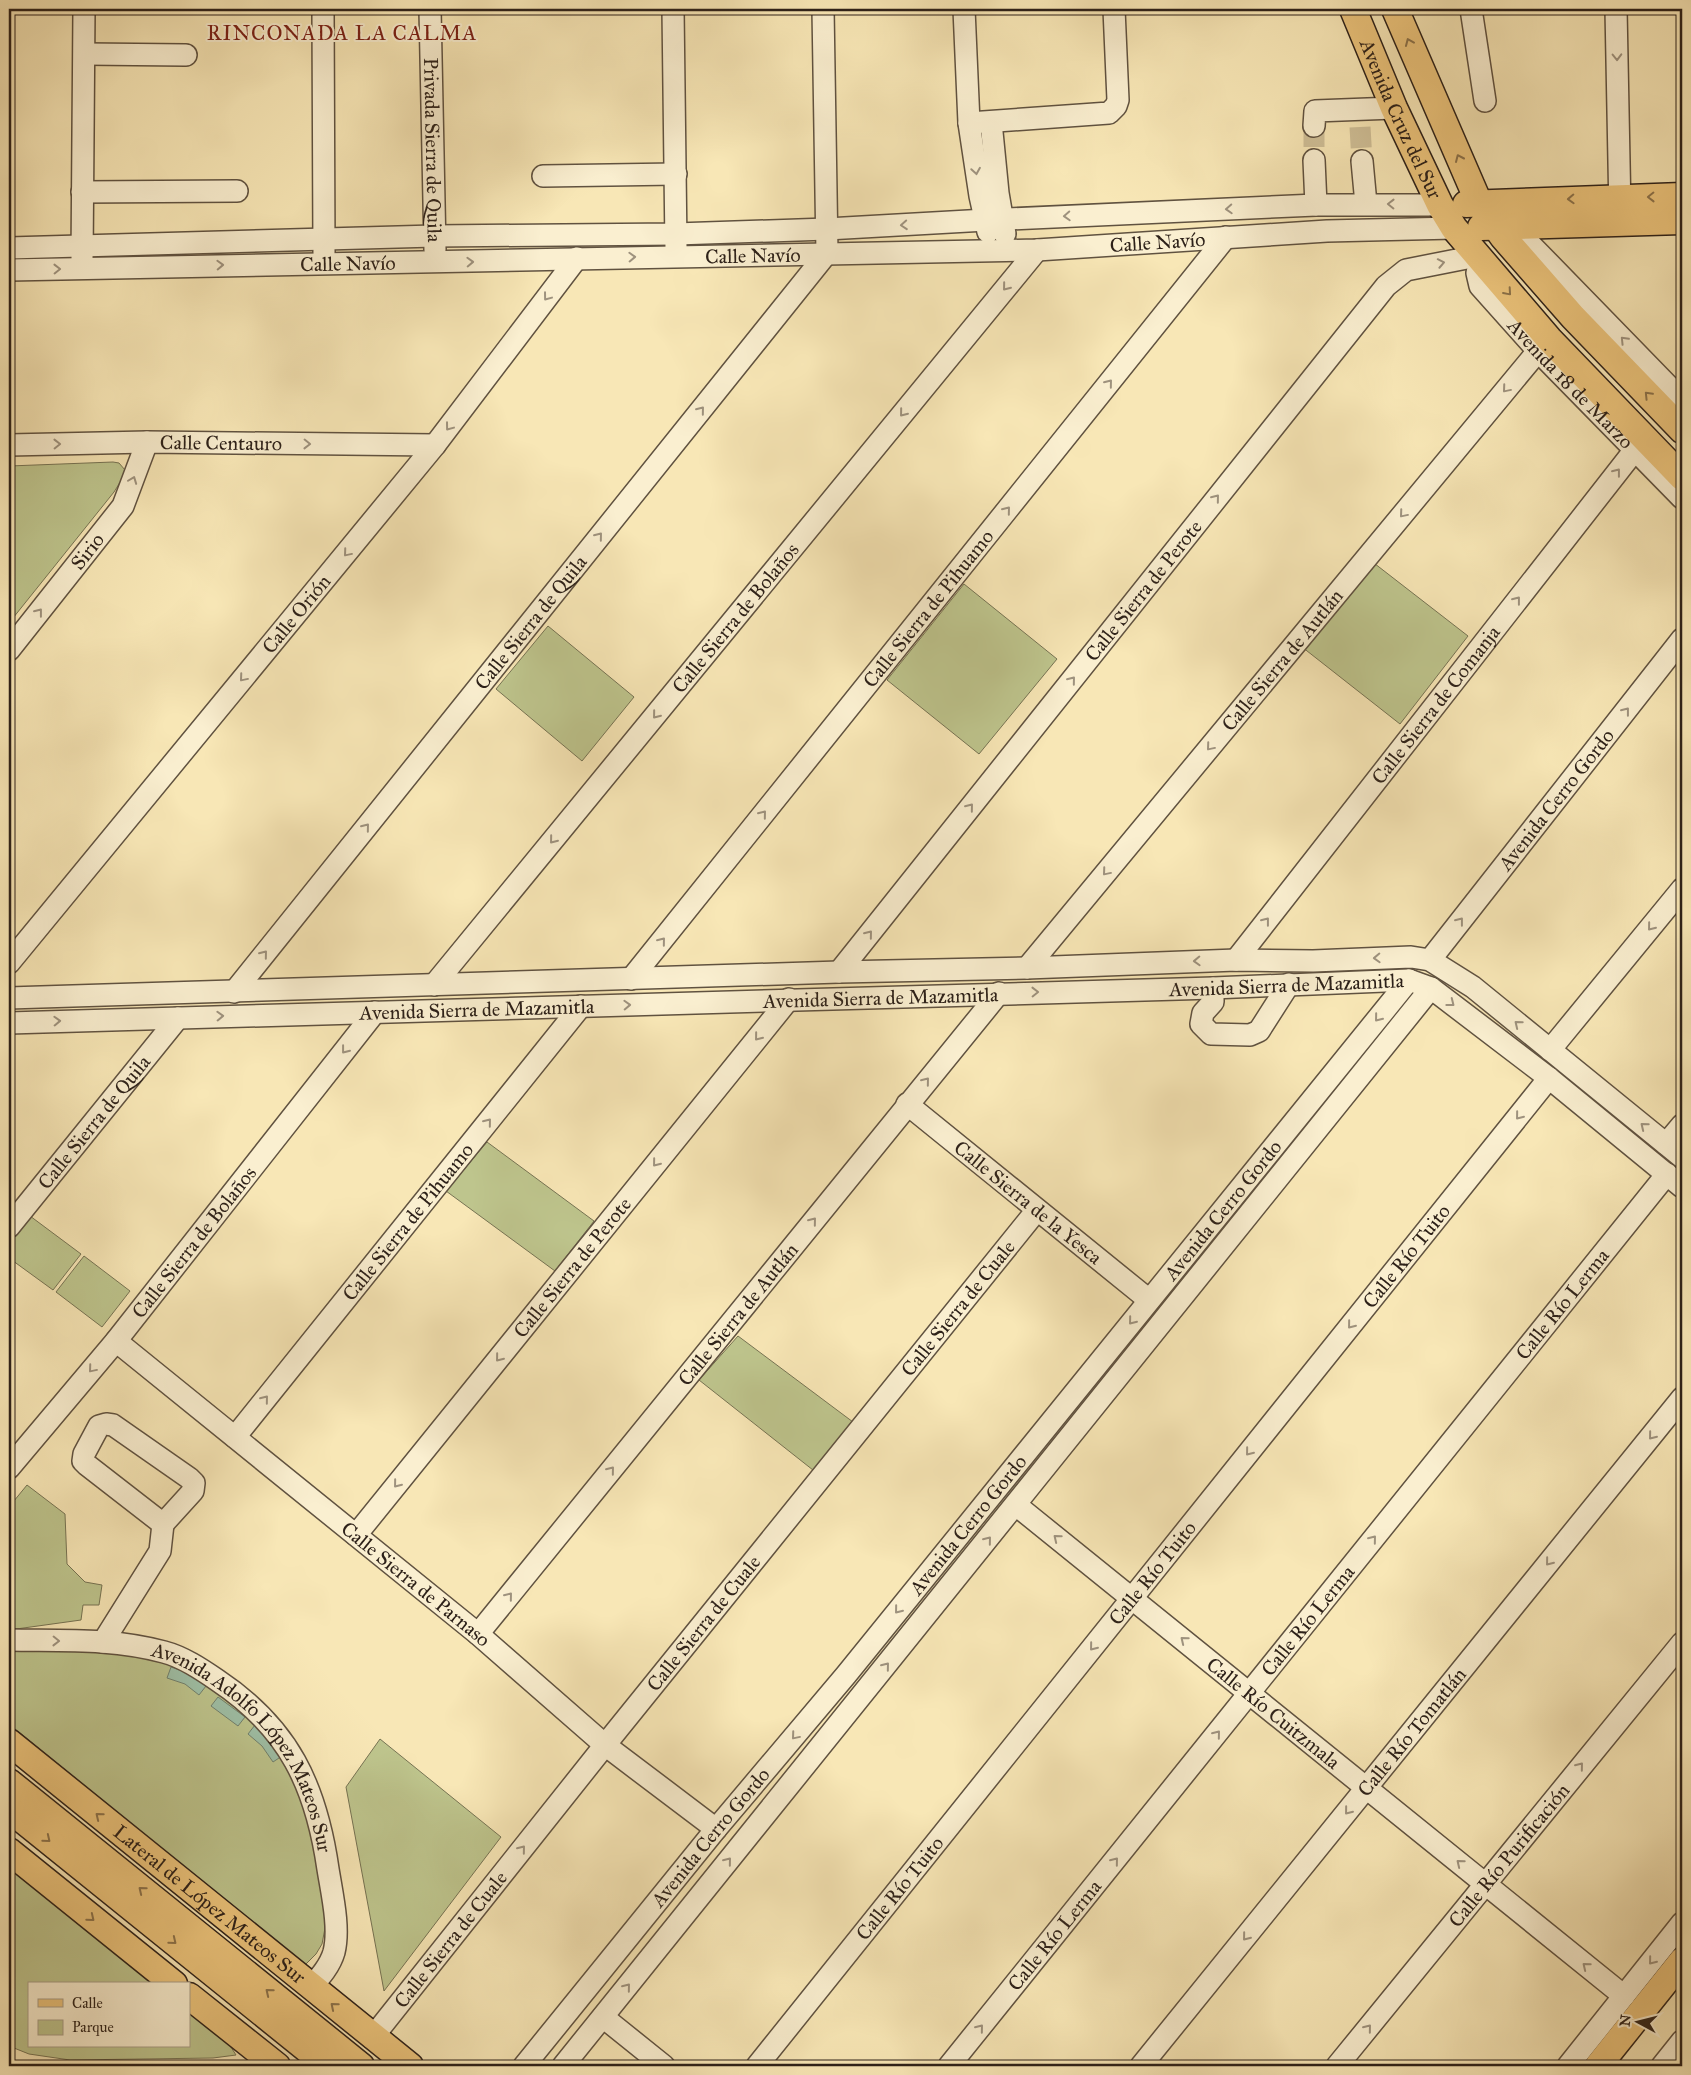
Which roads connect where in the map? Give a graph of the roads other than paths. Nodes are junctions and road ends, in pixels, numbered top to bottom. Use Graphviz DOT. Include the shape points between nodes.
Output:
graph roads {
  1 [pos="84,9"];
  2 [pos="323,9"];
  3 [pos="430,9"];
  4 [pos="673,9"];
  5 [pos="823,9"];
  6 [pos="964,9"];
  7 [pos="1114,9"];
  8 [pos="1353,9"];
  9 [pos="1395,9"];
  10 [pos="1616,9"];
  11 [pos="1471,15"];
  12 [pos="85,54"];
  13 [pos="186,55"];
  14 [pos="1485,101"];
  15 [pos="1394,108"];
  16 [pos="992,122"];
  17 [pos="969,123"];
  18 [pos="1314,126"];
  19 [pos="1314,160"];
  20 [pos="1362,161"];
  21 [pos="676,174"];
  22 [pos="543,176"];
  23 [pos="237,191"];
  24 [pos="82,192"];
  25 [pos="1682,196"];
  26 [pos="1478,203"];
  27 [pos="1366,204"];
  28 [pos="1440,204"];
  29 [pos="1316,205"];
  30 [pos="1620,210"];
  31 [pos="994,220"];
  32 [pos="1682,221"];
  33 [pos="1454,228"];
  34 [pos="827,229"];
  35 [pos="1499,232"];
  36 [pos="676,234"];
  37 [pos="434,236"];
  38 [pos="1226,238"];
  39 [pos="324,240"];
  40 [pos="83,247"];
  41 [pos="9,248"];
  42 [pos="1000,250"];
  43 [pos="1037,250"];
  44 [pos="827,252"];
  45 [pos="675,256"];
  46 [pos="577,258"];
  47 [pos="1478,258"];
  48 [pos="436,262"];
  49 [pos="324,264"];
  50 [pos="82,269"];
  51 [pos="9,270"];
  52 [pos="1538,351"];
  53 [pos="1682,400"];
  54 [pos="1682,430"];
  55 [pos="147,442"];
  56 [pos="9,445"];
  57 [pos="435,445"];
  58 [pos="1634,450"];
  59 [pos="1682,477"];
  60 [pos="1682,498"];
  61 [pos="1682,639"];
  62 [pos="9,650"];
  63 [pos="1682,889"];
  64 [pos="1236,960"];
  65 [pos="1430,960"];
  66 [pos="1312,961"];
  67 [pos="9,963"];
  68 [pos="1027,968"];
  69 [pos="839,972"];
  70 [pos="738,976"];
  71 [pos="631,979"];
  72 [pos="1409,980"];
  73 [pos="1314,983"];
  74 [pos="1289,984"];
  75 [pos="434,985"];
  76 [pos="1213,988"];
  77 [pos="1431,988"];
  78 [pos="308,990"];
  79 [pos="234,992"];
  80 [pos="999,993"];
  81 [pos="9,998"];
  82 [pos="789,999"];
  83 [pos="739,1001"];
  84 [pos="581,1006"];
  85 [pos="375,1012"];
  86 [pos="308,1014"];
  87 [pos="178,1018"];
  88 [pos="9,1023"];
  89 [pos="1550,1050"];
  90 [pos="1549,1078"];
  91 [pos="1602,1091"];
  92 [pos="907,1104"];
  93 [pos="1587,1109"];
  94 [pos="1682,1124"];
  95 [pos="1273,1147"];
  96 [pos="1674,1150"];
  97 [pos="1291,1162"];
  98 [pos="1674,1180"];
  99 [pos="1037,1210"];
  100 [pos="9,1227"];
  101 [pos="1149,1300"];
  102 [pos="116,1341"];
  103 [pos="1682,1398"];
  104 [pos="235,1437"];
  105 [pos="9,1468"];
  106 [pos="1016,1505"];
  107 [pos="163,1524"];
  108 [pos="356,1535"];
  109 [pos="1132,1598"];
  110 [pos="478,1634"];
  111 [pos="9,1640"];
  112 [pos="103,1642"];
  113 [pos="1682,1643"];
  114 [pos="846,1675"];
  115 [pos="867,1690"];
  116 [pos="1250,1694"];
  117 [pos="9,1742"];
  118 [pos="605,1745"];
  119 [pos="9,1760"];
  120 [pos="9,1782"];
  121 [pos="58,1782"];
  122 [pos="1366,1788"];
  123 [pos="9,1809"];
  124 [pos="716,1829"];
  125 [pos="9,1836"];
  126 [pos="9,1851"];
  127 [pos="1484,1883"];
  128 [pos="53,1888"];
  129 [pos="1682,1923"];
  130 [pos="1682,1961"];
  131 [pos="171,1982"];
  132 [pos="311,1987"];
  133 [pos="1682,1989"];
  134 [pos="1624,1996"];
  135 [pos="190,1997"];
  136 [pos="603,2017"];
  137 [pos="372,2038"];
  138 [pos="1682,2043"];
  139 [pos="277,2066"];
  140 [pos="328,2066"];
  141 [pos="361,2066"];
  142 [pos="398,2066"];
  143 [pos="410,2066"];
  144 [pos="524,2066"];
  145 [pos="563,2066"];
  146 [pos="664,2066"];
  147 [pos="757,2066"];
  148 [pos="949,2066"];
  149 [pos="1141,2066"];
  150 [pos="1337,2066"];
  151 [pos="1568,2066"];
  152 [pos="1598,2066"];
  153 [pos="1620,2066"];
  154 [pos="1662,2066"];
  1 -- 12 [label="street"];
  2 -- 39 [label="street"];
  3 -- 37 [label="street, Privada Sierra de Quila"];
  4 -- 21 [label="street"];
  5 -- 34 [label="street"];
  6 -- 17 [label="street"];
  7 -- 16 [label="street" via="1118,100 1113,110 1109,113"];
  8 -- 15 [label="main road, Avenida Cruz del Sur"];
  26 -- 9 [label="main road, Avenida Cruz del Sur, one-way"];
  10 -- 30 [label="street, one-way"];
  11 -- 14 [label="street"];
  12 -- 13 [label="street"];
  12 -- 24 [label="street"];
  15 -- 18 [label="street" via="1359,118 1315,111"];
  15 -- 28 [label="main road, Avenida Cruz del Sur"];
  16 -- 17 [label="street"];
  16 -- 31 [label="street"];
  17 -- 31 [label="street, one-way" via="980,196"];
  19 -- 29 [label="street"];
  20 -- 27 [label="street"];
  21 -- 22 [label="street"];
  21 -- 36 [label="street"];
  23 -- 24 [label="street"];
  24 -- 40 [label="street"];
  25 -- 30 [label="main road, one-way"];
  26 -- 28 [label="main road, Calle Navío"];
  30 -- 26 [label="main road, Calle Navío, one-way"];
  26 -- 35 [label="main road, Avenida Cruz del Sur"];
  28 -- 27 [label="street, Calle Navío, one-way"];
  27 -- 29 [label="street, Calle Navío"];
  28 -- 33 [label="main road, Avenida Cruz del Sur"];
  29 -- 31 [label="street, Calle Navío, one-way"];
  30 -- 32 [label="main road"];
  30 -- 35 [label="main road, Calle Navío"];
  31 -- 34 [label="street, Calle Navío, one-way"];
  31 -- 42 [label="street"];
  33 -- 35 [label="main road, Calle Navío"];
  33 -- 38 [label="street, Calle Navío" via="1327,230"];
  33 -- 47 [label="main road, Avenida 18 de Marzo"];
  34 -- 36 [label="street, Calle Navío"];
  34 -- 44 [label="street"];
  53 -- 35 [label="street, one-way" via="1531,245"];
  54 -- 35 [label="main road, one-way" via="1573,317"];
  36 -- 37 [label="street, Calle Navío"];
  36 -- 45 [label="street"];
  37 -- 39 [label="street, Calle Navío"];
  37 -- 48 [label="street, Privada Sierra de Quila"];
  38 -- 43 [label="street, Calle Navío"];
  71 -- 38 [label="street, Calle Sierra de Pihuamo, one-way"];
  39 -- 40 [label="street, Calle Navío"];
  39 -- 49 [label="street"];
  40 -- 41 [label="street, Calle Navío"];
  40 -- 50 [label="street"];
  42 -- 43 [label="street, Calle Navío"];
  42 -- 44 [label="street, Calle Navío"];
  43 -- 75 [label="street, Calle Sierra de Bolaños, one-way"];
  44 -- 45 [label="street, Calle Navío"];
  79 -- 44 [label="street, Calle Sierra de Quila, one-way"];
  46 -- 45 [label="street, Calle Navío, one-way"];
  48 -- 46 [label="street, Calle Navío, one-way"];
  46 -- 57 [label="street, Calle Orión, one-way"];
  47 -- 52 [label="street, Avenida 18 de Marzo" via="1476,273 1480,286"];
  47 -- 59 [label="main road, Avenida 18 de Marzo, one-way" via="1549,339"];
  69 -- 47 [label="street, Calle Sierra de Perote, one-way" via="1386,286 1406,270"];
  48 -- 49 [label="street, Calle Navío"];
  50 -- 49 [label="street, Calle Navío, one-way"];
  51 -- 50 [label="street, Calle Navío, one-way"];
  52 -- 58 [label="street, Avenida 18 de Marzo"];
  52 -- 68 [label="street, Calle Sierra de Autlán, one-way"];
  56 -- 55 [label="street, Calle Centauro, one-way"];
  55 -- 57 [label="street, Calle Centauro, one-way"];
  62 -- 55 [label="street, Sirio, one-way" via="123,506"];
  57 -- 67 [label="street, Calle Orión, one-way"];
  58 -- 60 [label="street, Avenida 18 de Marzo"];
  64 -- 58 [label="street, Calle Sierra de Comanja, one-way"];
  65 -- 61 [label="street, Avenida Cerro Gordo, one-way"];
  63 -- 89 [label="street, one-way"];
  64 -- 66 [label="street, Avenida Sierra de Mazamitla"];
  64 -- 68 [label="street, Avenida Sierra de Mazamitla, one-way"];
  65 -- 66 [label="street, Avenida Sierra de Mazamitla, one-way" via="1411,957"];
  89 -- 65 [label="street, Avenida Sierra de Mazamitla, one-way" via="1473,987"];
  66 -- 73 [label="street"];
  68 -- 69 [label="street, Avenida Sierra de Mazamitla"];
  69 -- 70 [label="street, Avenida Sierra de Mazamitla"];
  70 -- 71 [label="street, Avenida Sierra de Mazamitla"];
  70 -- 83 [label="street"];
  71 -- 75 [label="street, Avenida Sierra de Mazamitla"];
  72 -- 73 [label="street, Avenida Sierra de Mazamitla"];
  72 -- 77 [label="street, Avenida Sierra de Mazamitla"];
  72 -- 95 [label="street, Avenida Cerro Gordo, one-way"];
  73 -- 74 [label="street, Avenida Sierra de Mazamitla"];
  74 -- 76 [label="street, Avenida Sierra de Mazamitla"];
  74 -- 76 [label="street" via="1259,1031 1250,1036 1211,1034 1201,1024 1203,1013 1213,1002"];
  75 -- 78 [label="street, Avenida Sierra de Mazamitla"];
  80 -- 76 [label="street, Avenida Sierra de Mazamitla, one-way"];
  77 -- 90 [label="street, Avenida Sierra de Mazamitla, one-way"];
  77 -- 97 [label="street, Avenida Cerro Gordo"];
  78 -- 79 [label="street, Avenida Sierra de Mazamitla"];
  78 -- 86 [label="street"];
  79 -- 81 [label="street, Avenida Sierra de Mazamitla"];
  80 -- 82 [label="street, Avenida Sierra de Mazamitla"];
  92 -- 80 [label="street, Calle Sierra de Autlán, one-way"];
  82 -- 83 [label="street, Avenida Sierra de Mazamitla"];
  82 -- 108 [label="street, Calle Sierra de Perote, one-way"];
  84 -- 83 [label="street, Avenida Sierra de Mazamitla, one-way"];
  84 -- 85 [label="street, Avenida Sierra de Mazamitla"];
  104 -- 84 [label="street, Calle Sierra de Pihuamo, one-way"];
  85 -- 86 [label="street, Avenida Sierra de Mazamitla"];
  85 -- 102 [label="street, Calle Sierra de Bolaños, one-way"];
  87 -- 86 [label="street, Avenida Sierra de Mazamitla, one-way"];
  88 -- 87 [label="street, Avenida Sierra de Mazamitla, one-way"];
  87 -- 100 [label="street, Calle Sierra de Quila"];
  89 -- 91 [label="street, Avenida Sierra de Mazamitla"];
  90 -- 93 [label="street, Avenida Sierra de Mazamitla"];
  90 -- 109 [label="street, Calle Río Tuito, one-way"];
  91 -- 93 [label="street"];
  96 -- 91 [label="street, Avenida Sierra de Mazamitla, one-way"];
  92 -- 99 [label="street, Calle Sierra de la Yesca"];
  110 -- 92 [label="street, Calle Sierra de Autlán, one-way"];
  93 -- 98 [label="street, Avenida Sierra de Mazamitla"];
  94 -- 96 [label="street"];
  95 -- 97 [label="street"];
  95 -- 101 [label="street, Avenida Cerro Gordo"];
  97 -- 106 [label="street, Avenida Cerro Gordo"];
  116 -- 98 [label="street, Calle Río Lerma, one-way"];
  99 -- 101 [label="street, Calle Sierra de la Yesca"];
  99 -- 118 [label="street, Calle Sierra de Cuale"];
  101 -- 114 [label="street, Avenida Cerro Gordo, one-way"];
  102 -- 104 [label="street, Calle Sierra de Parnaso"];
  102 -- 105 [label="street, Calle Sierra de Bolaños, one-way"];
  103 -- 122 [label="street, Calle Río Tomatlán, one-way"];
  104 -- 108 [label="street, Calle Sierra de Parnaso"];
  109 -- 106 [label="street, Calle Río Cuitzmala, one-way"];
  115 -- 106 [label="street, Avenida Cerro Gordo, one-way"];
  107 -- 107 [label="street" via="193,1491 194,1483 113,1425 99,1426 84,1454 85,1463"];
  107 -- 112 [label="street" via="160,1550"];
  108 -- 110 [label="street, Calle Sierra de Parnaso"];
  116 -- 109 [label="street, Calle Río Cuitzmala, one-way"];
  109 -- 147 [label="street, Calle Río Tuito, one-way"];
  110 -- 118 [label="street, Calle Sierra de Parnaso"];
  111 -- 112 [label="street, Avenida Adolfo López Mateos Sur, one-way"];
  112 -- 132 [label="street, Avenida Adolfo López Mateos Sur" via="166,1652 199,1667 253,1708 281,1737 300,1768 324,1844 335,1920 334,1952 326,1969"];
  127 -- 113 [label="street, Calle Río Purificación, one-way"];
  114 -- 115 [label="street"];
  114 -- 124 [label="street, Avenida Cerro Gordo, one-way"];
  136 -- 115 [label="street, Avenida Cerro Gordo, one-way"];
  116 -- 122 [label="street, Calle Río Cuitzmala"];
  148 -- 116 [label="street, Calle Río Lerma, one-way"];
  117 -- 121 [label="main road, Lateral de López Mateos Sur"];
  118 -- 124 [label="street, Calle Sierra de Parnaso"];
  137 -- 118 [label="street, Calle Sierra de Cuale, one-way"];
  119 -- 121 [label="main road"];
  141 -- 120 [label="main road, one-way"];
  132 -- 121 [label="main road, Lateral de López Mateos Sur, one-way"];
  127 -- 122 [label="street, Calle Río Cuitzmala, one-way"];
  122 -- 149 [label="street, Calle Río Tomatlán, one-way"];
  123 -- 140 [label="main road, one-way"];
  124 -- 144 [label="street, Avenida Cerro Gordo"];
  125 -- 128 [label="main road"];
  126 -- 128 [label="main road"];
  134 -- 127 [label="street, Calle Río Cuitzmala, one-way"];
  150 -- 127 [label="street, Calle Río Purificación, one-way"];
  128 -- 131 [label="main road, one-way"];
  129 -- 134 [label="street, one-way"];
  130 -- 152 [label="main road"];
  137 -- 132 [label="main road, Lateral de López Mateos Sur, one-way"];
  133 -- 153 [label="main road"];
  134 -- 151 [label="street"];
  135 -- 139 [label="main road"];
  136 -- 145 [label="street, Avenida Cerro Gordo"];
  136 -- 146 [label="street"];
  137 -- 142 [label="main road"];
  137 -- 143 [label="main road, Lateral de López Mateos Sur"];
  138 -- 154 [label="street"];
}
